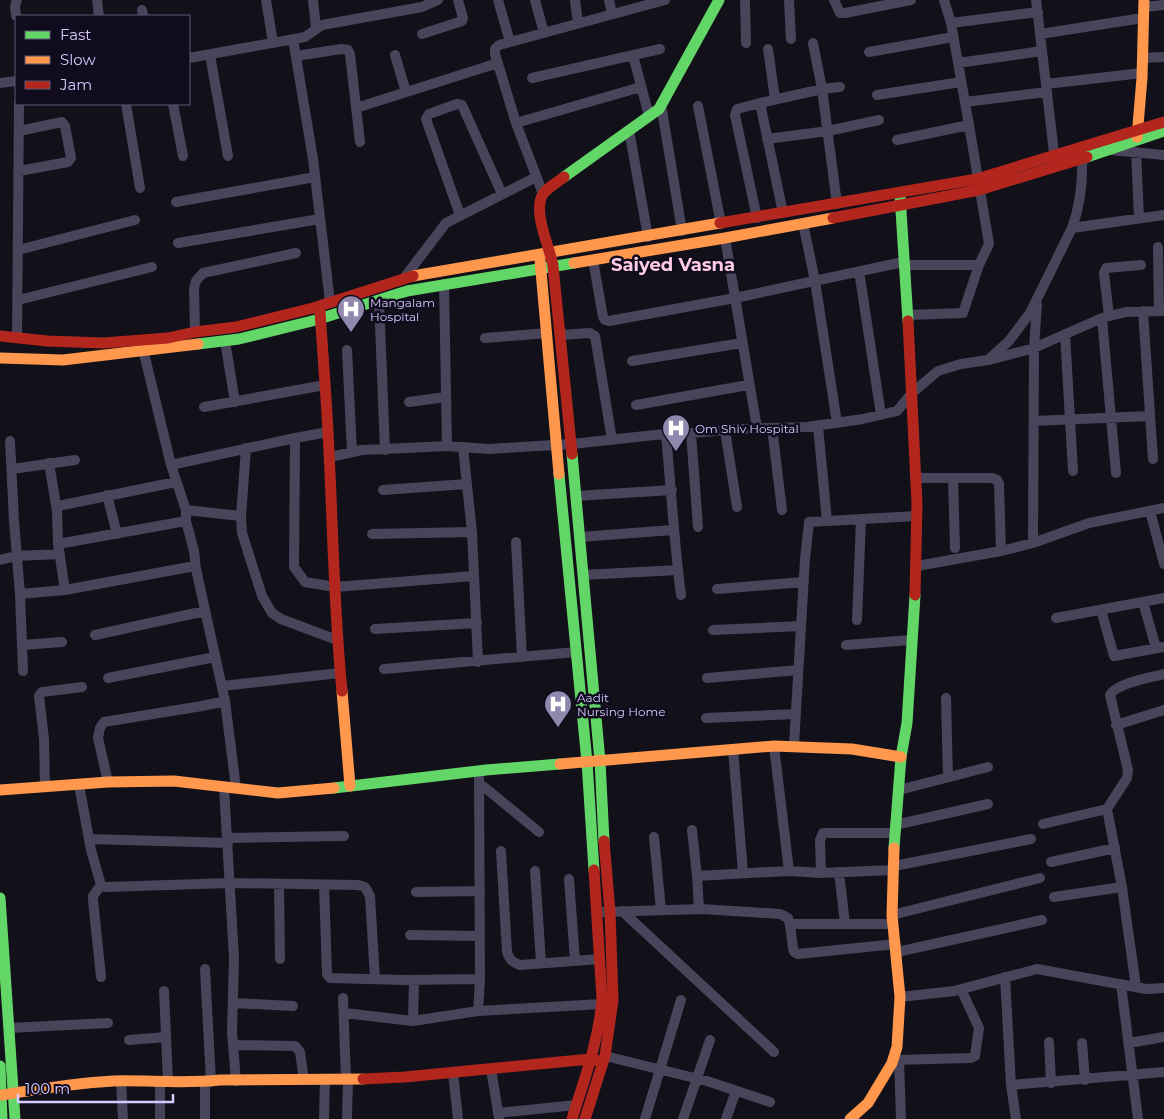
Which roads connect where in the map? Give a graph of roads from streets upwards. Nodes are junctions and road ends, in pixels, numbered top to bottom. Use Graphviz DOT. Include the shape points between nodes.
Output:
graph roads {
  1 [pos="17,0"];
  2 [pos="97,0"];
  3 [pos="266,0"];
  4 [pos="313,0"];
  5 [pos="438,0"];
  6 [pos="458,0"];
  7 [pos="498,0"];
  8 [pos="535,0"];
  9 [pos="575,0"];
  10 [pos="609,0"];
  11 [pos="665,0"];
  12 [pos="719,0"];
  13 [pos="745,0"];
  14 [pos="789,0"];
  15 [pos="834,0"];
  16 [pos="911,0"];
  17 [pos="944,0"];
  18 [pos="1036,0"];
  19 [pos="884,2"];
  20 [pos="411,4"];
  21 [pos="1164,5"];
  22 [pos="1144,8"];
  23 [pos="1038,12"];
  24 [pos="612,14"];
  25 [pos="16,15"];
  26 [pos="99,15"];
  27 [pos="578,23"];
  28 [pos="951,23"];
  29 [pos="316,29"];
  30 [pos="544,33"];
  31 [pos="422,34"];
  32 [pos="1040,34"];
  33 [pos="953,36"];
  34 [pos="293,39"];
  35 [pos="791,39"];
  36 [pos="510,42"];
  37 [pos="273,43"];
  38 [pos="746,43"];
  39 [pos="813,43"];
  40 [pos="660,49"];
  41 [pos="768,49"];
  42 [pos="1042,50"];
  43 [pos="869,52"];
  44 [pos="210,55"];
  45 [pos="395,55"];
  46 [pos="633,55"];
  47 [pos="296,56"];
  48 [pos="1164,57"];
  49 [pos="190,58"];
  50 [pos="1142,58"];
  51 [pos="958,63"];
  52 [pos="498,64"];
  53 [pos="1142,73"];
  54 [pos="532,78"];
  55 [pos="15,81"];
  56 [pos="961,82"];
  57 [pos="0,83"];
  58 [pos="641,87"];
  59 [pos="840,87"];
  60 [pos="1047,88"];
  61 [pos="822,90"];
  62 [pos="406,92"];
  63 [pos="878,95"];
  64 [pos="775,99"];
  65 [pos="965,102"];
  66 [pos="760,103"];
  67 [pos="661,104"];
  68 [pos="20,105"];
  69 [pos="126,105"];
  70 [pos="173,105"];
  71 [pos="698,106"];
  72 [pos="356,108"];
  73 [pos="649,116"];
  74 [pos="879,120"];
  75 [pos="1164,122"];
  76 [pos="516,123"];
  77 [pos="969,125"];
  78 [pos="629,130"];
  79 [pos="19,131"];
  80 [pos="828,131"];
  81 [pos="1164,132"];
  82 [pos="768,139"];
  83 [pos="896,140"];
  84 [pos="1136,141"];
  85 [pos="360,142"];
  86 [pos="1082,147"];
  87 [pos="1164,155"];
  88 [pos="183,156"];
  89 [pos="228,156"];
  90 [pos="1082,159"];
  91 [pos="1055,161"];
  92 [pos="19,172"];
  93 [pos="315,176"];
  94 [pos="536,176"];
  95 [pos="978,184"];
  96 [pos="140,188"];
  97 [pos="899,192"];
  98 [pos="502,194"];
  99 [pos="543,194"];
  100 [pos="176,202"];
  101 [pos="837,204"];
  102 [pos="901,204"];
  103 [pos="783,213"];
  104 [pos="460,215"];
  105 [pos="1164,215"];
  106 [pos="757,218"];
  107 [pos="1139,218"];
  108 [pos="320,219"];
  109 [pos="135,220"];
  110 [pos="803,223"];
  111 [pos="721,224"];
  112 [pos="1072,228"];
  113 [pos="682,231"];
  114 [pos="648,236"];
  115 [pos="725,238"];
  116 [pos="178,243"];
  117 [pos="1158,247"];
  118 [pos="18,250"];
  119 [pos="296,253"];
  120 [pos="546,254"];
  121 [pos="593,260"];
  122 [pos="903,263"];
  123 [pos="979,265"];
  124 [pos="1141,265"];
  125 [pos="152,267"];
  126 [pos="547,267"];
  127 [pos="859,272"];
  128 [pos="404,278"];
  129 [pos="815,281"];
  130 [pos="444,284"];
  131 [pos="735,298"];
  132 [pos="1037,299"];
  133 [pos="18,300"];
  134 [pos="379,300"];
  135 [pos="324,304"];
  136 [pos="1142,311"];
  137 [pos="1162,311"];
  138 [pos="908,315"];
  139 [pos="1105,317"];
  140 [pos="321,319"];
  141 [pos="194,332"];
  142 [pos="547,332"];
  143 [pos="1065,334"];
  144 [pos="560,335"];
  145 [pos="0,336"];
  146 [pos="17,338"];
  147 [pos="485,338"];
  148 [pos="225,341"];
  149 [pos="742,343"];
  150 [pos="142,346"];
  151 [pos="1034,348"];
  152 [pos="347,350"];
  153 [pos="0,358"];
  154 [pos="988,360"];
  155 [pos="632,361"];
  156 [pos="325,385"];
  157 [pos="748,385"];
  158 [pos="912,393"];
  159 [pos="446,397"];
  160 [pos="235,402"];
  161 [pos="409,402"];
  162 [pos="636,405"];
  163 [pos="204,407"];
  164 [pos="881,415"];
  165 [pos="1150,416"];
  166 [pos="1111,418"];
  167 [pos="1070,419"];
  168 [pos="1034,421"];
  169 [pos="837,423"];
  170 [pos="818,426"];
  171 [pos="757,428"];
  172 [pos="772,428"];
  173 [pos="725,430"];
  174 [pos="328,432"];
  175 [pos="691,433"];
  176 [pos="666,434"];
  177 [pos="295,438"];
  178 [pos="612,440"];
  179 [pos="10,441"];
  180 [pos="572,444"];
  181 [pos="557,445"];
  182 [pos="448,446"];
  183 [pos="463,447"];
  184 [pos="246,448"];
  185 [pos="385,450"];
  186 [pos="352,452"];
  187 [pos="330,457"];
  188 [pos="1153,459"];
  189 [pos="75,460"];
  190 [pos="50,463"];
  191 [pos="171,465"];
  192 [pos="12,468"];
  193 [pos="1073,471"];
  194 [pos="1116,473"];
  195 [pos="916,478"];
  196 [pos="953,478"];
  197 [pos="176,482"];
  198 [pos="467,484"];
  199 [pos="383,490"];
  200 [pos="672,490"];
  201 [pos="107,495"];
  202 [pos="576,496"];
  203 [pos="737,507"];
  204 [pos="1164,508"];
  205 [pos="782,510"];
  206 [pos="57,511"];
  207 [pos="1150,511"];
  208 [pos="186,515"];
  209 [pos="241,516"];
  210 [pos="917,516"];
  211 [pos="861,519"];
  212 [pos="827,521"];
  213 [pos="698,527"];
  214 [pos="673,530"];
  215 [pos="472,532"];
  216 [pos="117,534"];
  217 [pos="372,534"];
  218 [pos="580,536"];
  219 [pos="516,542"];
  220 [pos="1033,543"];
  221 [pos="955,548"];
  222 [pos="59,549"];
  223 [pos="1001,551"];
  224 [pos="16,556"];
  225 [pos="0,560"];
  226 [pos="1164,564"];
  227 [pos="196,566"];
  228 [pos="917,566"];
  229 [pos="678,570"];
  230 [pos="583,575"];
  231 [pos="474,576"];
  232 [pos="804,582"];
  233 [pos="335,586"];
  234 [pos="717,589"];
  235 [pos="65,590"];
  236 [pos="20,594"];
  237 [pos="681,595"];
  238 [pos="1164,598"];
  239 [pos="1144,602"];
  240 [pos="1101,610"];
  241 [pos="204,611"];
  242 [pos="1056,618"];
  243 [pos="857,620"];
  244 [pos="477,623"];
  245 [pos="801,626"];
  246 [pos="375,629"];
  247 [pos="713,630"];
  248 [pos="95,635"];
  249 [pos="337,640"];
  250 [pos="911,640"];
  251 [pos="62,642"];
  252 [pos="22,645"];
  253 [pos="846,645"];
  254 [pos="1160,648"];
  255 [pos="576,652"];
  256 [pos="215,656"];
  257 [pos="522,657"];
  258 [pos="478,662"];
  259 [pos="384,670"];
  260 [pos="798,670"];
  261 [pos="23,672"];
  262 [pos="340,673"];
  263 [pos="1164,674"];
  264 [pos="108,678"];
  265 [pos="707,678"];
  266 [pos="222,686"];
  267 [pos="82,687"];
  268 [pos="946,698"];
  269 [pos="225,701"];
  270 [pos="1164,710"];
  271 [pos="795,714"];
  272 [pos="706,718"];
  273 [pos="1116,725"];
  274 [pos="794,745"];
  275 [pos="774,746"];
  276 [pos="733,749"];
  277 [pos="901,757"];
  278 [pos="600,761"];
  279 [pos="587,762"];
  280 [pos="988,767"];
  281 [pos="479,771"];
  282 [pos="948,777"];
  283 [pos="108,782"];
  284 [pos="79,785"];
  285 [pos="479,785"];
  286 [pos="45,786"];
  287 [pos="350,786"];
  288 [pos="224,788"];
  289 [pos="236,788"];
  290 [pos="0,790"];
  291 [pos="899,790"];
  292 [pos="988,804"];
  293 [pos="1107,809"];
  294 [pos="1043,824"];
  295 [pos="895,829"];
  296 [pos="692,830"];
  297 [pos="539,832"];
  298 [pos="344,836"];
  299 [pos="654,837"];
  300 [pos="1031,838"];
  301 [pos="88,839"];
  302 [pos="227,840"];
  303 [pos="1115,848"];
  304 [pos="501,851"];
  305 [pos="1051,862"];
  306 [pos="894,868"];
  307 [pos="536,871"];
  308 [pos="789,871"];
  309 [pos="839,872"];
  310 [pos="743,873"];
  311 [pos="821,873"];
  312 [pos="697,876"];
  313 [pos="1040,878"];
  314 [pos="569,879"];
  315 [pos="231,884"];
  316 [pos="279,884"];
  317 [pos="101,885"];
  318 [pos="324,885"];
  319 [pos="1122,887"];
  320 [pos="480,891"];
  321 [pos="416,892"];
  322 [pos="0,898"];
  323 [pos="1054,898"];
  324 [pos="699,909"];
  325 [pos="661,910"];
  326 [pos="597,912"];
  327 [pos="616,912"];
  328 [pos="893,920"];
  329 [pos="1042,920"];
  330 [pos="790,924"];
  331 [pos="845,924"];
  332 [pos="410,935"];
  333 [pos="480,936"];
  334 [pos="896,948"];
  335 [pos="280,959"];
  336 [pos="600,959"];
  337 [pos="575,961"];
  338 [pos="541,963"];
  339 [pos="205,969"];
  340 [pos="101,977"];
  341 [pos="1005,977"];
  342 [pos="375,979"];
  343 [pos="480,979"];
  344 [pos="414,980"];
  345 [pos="1122,984"];
  346 [pos="1136,987"];
  347 [pos="1164,988"];
  348 [pos="961,989"];
  349 [pos="164,991"];
  350 [pos="900,997"];
  351 [pos="343,998"];
  352 [pos="681,1000"];
  353 [pos="233,1003"];
  354 [pos="602,1004"];
  355 [pos="292,1006"];
  356 [pos="478,1011"];
  357 [pos="344,1013"];
  358 [pos="413,1021"];
  359 [pos="108,1023"];
  360 [pos="9,1028"];
  361 [pos="166,1037"];
  362 [pos="1164,1037"];
  363 [pos="129,1040"];
  364 [pos="710,1040"];
  365 [pos="1049,1042"];
  366 [pos="1082,1043"];
  367 [pos="1129,1043"];
  368 [pos="233,1045"];
  369 [pos="774,1052"];
  370 [pos="590,1059"];
  371 [pos="605,1059"];
  372 [pos="896,1060"];
  373 [pos="0,1066"];
  374 [pos="660,1068"];
  375 [pos="491,1069"];
  376 [pos="1164,1072"];
  377 [pos="453,1073"];
  378 [pos="1133,1076"];
  379 [pos="698,1078"];
  380 [pos="347,1079"];
  381 [pos="236,1080"];
  382 [pos="304,1080"];
  383 [pos="325,1080"];
  384 [pos="1086,1080"];
  385 [pos="121,1081"];
  386 [pos="164,1081"];
  387 [pos="208,1082"];
  388 [pos="1051,1083"];
  389 [pos="1011,1084"];
  390 [pos="736,1091"];
  391 [pos="14,1093"];
  392 [pos="2,1095"];
  393 [pos="770,1102"];
  394 [pos="576,1105"];
  395 [pos="499,1116"];
  396 [pos="2,1119"];
  397 [pos="15,1119"];
  398 [pos="123,1119"];
  399 [pos="160,1119"];
  400 [pos="205,1119"];
  401 [pos="324,1119"];
  402 [pos="347,1119"];
  403 [pos="458,1119"];
  404 [pos="572,1119"];
  405 [pos="585,1119"];
  406 [pos="645,1119"];
  407 [pos="684,1119"];
  408 [pos="726,1119"];
  409 [pos="850,1119"];
  410 [pos="901,1119"];
  411 [pos="1016,1119"];
  412 [pos="1138,1119"];
  1 -- 25 [label="street"];
  2 -- 26 [label="street"];
  3 -- 37 [label="street"];
  4 -- 29 [label="street"];
  5 -- 20 [label="street" via="422,7"];
  6 -- 31 [label="street" via="462,22"];
  7 -- 36 [label="street"];
  8 -- 30 [label="street"];
  9 -- 27 [label="street"];
  10 -- 24 [label="street"];
  11 -- 24 [label="street"];
  12 -- 67 [label="street"];
  13 -- 38 [label="street"];
  14 -- 35 [label="street"];
  15 -- 19 [label="street" via="840,13"];
  16 -- 19 [label="street"];
  17 -- 28 [label="street"];
  18 -- 23 [label="street"];
  20 -- 29 [label="street"];
  21 -- 22 [label="street"];
  22 -- 32 [label="street"];
  22 -- 50 [label="street"];
  23 -- 28 [label="street"];
  23 -- 32 [label="street"];
  24 -- 27 [label="street"];
  27 -- 30 [label="street"];
  28 -- 33 [label="street"];
  29 -- 34 [label="street" via="305,37"];
  30 -- 36 [label="street"];
  32 -- 42 [label="street"];
  33 -- 43 [label="street"];
  33 -- 51 [label="street"];
  34 -- 37 [label="street"];
  34 -- 47 [label="street"];
  36 -- 52 [label="street" via="495,49"];
  37 -- 44 [label="street"];
  39 -- 61 [label="street"];
  40 -- 46 [label="street"];
  41 -- 64 [label="street"];
  42 -- 51 [label="street"];
  42 -- 60 [label="street"];
  44 -- 49 [label="street"];
  44 -- 89 [label="street"];
  45 -- 62 [label="street"];
  46 -- 54 [label="street"];
  46 -- 58 [label="street"];
  47 -- 72 [label="street" via="348,50"];
  47 -- 93 [label="street"];
  48 -- 50 [label="street"];
  50 -- 53 [label="street"];
  51 -- 56 [label="street"];
  52 -- 62 [label="street"];
  52 -- 76 [label="street"];
  53 -- 60 [label="street"];
  53 -- 84 [label="street"];
  55 -- 57 [label="street"];
  56 -- 63 [label="street"];
  56 -- 65 [label="street"];
  58 -- 73 [label="street"];
  58 -- 76 [label="street"];
  59 -- 61 [label="street"];
  60 -- 65 [label="street"];
  60 -- 91 [label="street"];
  61 -- 64 [label="street"];
  61 -- 80 [label="street"];
  62 -- 72 [label="street"];
  64 -- 66 [label="street"];
  65 -- 77 [label="street"];
  66 -- 82 [label="street"];
  66 -- 106 [label="street" via="737,108 735,115"];
  67 -- 73 [label="street"];
  67 -- 113 [label="street"];
  68 -- 79 [label="street"];
  69 -- 96 [label="street"];
  70 -- 88 [label="street"];
  71 -- 111 [label="street"];
  72 -- 85 [label="street"];
  73 -- 78 [label="street"];
  74 -- 80 [label="street"];
  75 -- 84 [label="street"];
  76 -- 94 [label="street"];
  77 -- 83 [label="street"];
  77 -- 95 [label="street"];
  78 -- 99 [label="street"];
  78 -- 114 [label="street"];
  79 -- 92 [label="street"];
  79 -- 92 [label="street" via="62,122 71,158 68,162"];
  80 -- 82 [label="street"];
  80 -- 101 [label="street"];
  81 -- 84 [label="street"];
  82 -- 103 [label="street"];
  84 -- 86 [label="street"];
  84 -- 87 [label="street"];
  84 -- 90 [label="street"];
  84 -- 107 [label="street"];
  86 -- 90 [label="street"];
  86 -- 91 [label="street"];
  90 -- 91 [label="street"];
  90 -- 112 [label="street" via="1080,202"];
  91 -- 95 [label="street"];
  92 -- 118 [label="street"];
  93 -- 100 [label="street"];
  93 -- 108 [label="street"];
  94 -- 98 [label="street"];
  94 -- 99 [label="street"];
  95 -- 97 [label="street"];
  95 -- 102 [label="street"];
  95 -- 123 [label="street" via="989,244"];
  97 -- 101 [label="street"];
  97 -- 102 [label="street"];
  98 -- 104 [label="street"];
  98 -- 104 [label="street" via="462,105 428,114 426,119"];
  99 -- 120 [label="street" via="539,207"];
  101 -- 103 [label="street"];
  102 -- 110 [label="street"];
  102 -- 122 [label="street"];
  103 -- 106 [label="street"];
  104 -- 128 [label="street" via="446,223"];
  105 -- 107 [label="street"];
  106 -- 111 [label="street"];
  107 -- 112 [label="street"];
  108 -- 116 [label="street"];
  108 -- 135 [label="street"];
  109 -- 118 [label="street"];
  110 -- 115 [label="street"];
  110 -- 129 [label="street"];
  111 -- 113 [label="street"];
  112 -- 132 [label="street"];
  113 -- 114 [label="street"];
  114 -- 120 [label="street"];
  115 -- 121 [label="street"];
  115 -- 131 [label="street"];
  117 -- 137 [label="street"];
  118 -- 133 [label="street"];
  119 -- 141 [label="street" via="202,273 194,288"];
  120 -- 126 [label="street"];
  120 -- 128 [label="street"];
  121 -- 126 [label="street"];
  121 -- 131 [label="street" via="605,320"];
  122 -- 123 [label="street"];
  122 -- 127 [label="street"];
  122 -- 138 [label="street"];
  123 -- 138 [label="street" via="963,313"];
  124 -- 139 [label="street" via="1106,268"];
  125 -- 133 [label="street"];
  126 -- 130 [label="street"];
  126 -- 142 [label="street"];
  126 -- 144 [label="street"];
  127 -- 129 [label="street"];
  127 -- 164 [label="street"];
  128 -- 135 [label="street"];
  129 -- 131 [label="street"];
  129 -- 169 [label="street"];
  130 -- 134 [label="street"];
  130 -- 159 [label="street"];
  131 -- 149 [label="street"];
  132 -- 151 [label="street"];
  132 -- 154 [label="street" via="1009,341"];
  133 -- 146 [label="street"];
  134 -- 140 [label="street"];
  134 -- 185 [label="street"];
  135 -- 140 [label="street"];
  135 -- 141 [label="street" via="236,327"];
  136 -- 137 [label="street"];
  136 -- 139 [label="street"];
  136 -- 165 [label="street"];
  138 -- 158 [label="street"];
  139 -- 143 [label="street"];
  139 -- 166 [label="street"];
  140 -- 148 [label="street"];
  140 -- 156 [label="street"];
  141 -- 150 [label="street"];
  142 -- 147 [label="street"];
  142 -- 181 [label="street"];
  143 -- 151 [label="street"];
  143 -- 167 [label="street"];
  144 -- 178 [label="street" via="590,333 595,336"];
  144 -- 180 [label="street"];
  145 -- 146 [label="street"];
  146 -- 150 [label="street"];
  148 -- 150 [label="street"];
  148 -- 160 [label="street"];
  149 -- 155 [label="street"];
  149 -- 157 [label="street"];
  150 -- 153 [label="street" via="63,360"];
  150 -- 191 [label="street"];
  151 -- 154 [label="street"];
  151 -- 168 [label="street"];
  152 -- 186 [label="street"];
  154 -- 158 [label="street" via="938,371"];
  156 -- 160 [label="street"];
  156 -- 174 [label="street"];
  157 -- 162 [label="street"];
  157 -- 171 [label="street"];
  158 -- 164 [label="street" via="898,411"];
  158 -- 195 [label="street"];
  159 -- 161 [label="street"];
  159 -- 182 [label="street"];
  160 -- 163 [label="street"];
  164 -- 169 [label="street"];
  165 -- 166 [label="street"];
  165 -- 188 [label="street"];
  166 -- 167 [label="street"];
  166 -- 194 [label="street"];
  167 -- 168 [label="street"];
  167 -- 193 [label="street"];
  168 -- 220 [label="street"];
  169 -- 170 [label="street"];
  170 -- 172 [label="street"];
  170 -- 212 [label="street"];
  171 -- 172 [label="street"];
  171 -- 173 [label="street"];
  172 -- 205 [label="street"];
  173 -- 175 [label="street"];
  173 -- 203 [label="street"];
  174 -- 177 [label="street"];
  174 -- 187 [label="street"];
  175 -- 176 [label="street"];
  175 -- 213 [label="street"];
  176 -- 178 [label="street"];
  176 -- 200 [label="street"];
  177 -- 184 [label="street"];
  177 -- 233 [label="street" via="294,567 305,582"];
  178 -- 180 [label="street"];
  179 -- 192 [label="street"];
  180 -- 181 [label="street"];
  180 -- 202 [label="street"];
  181 -- 183 [label="street" via="489,449"];
  181 -- 255 [label="street"];
  182 -- 183 [label="street"];
  182 -- 185 [label="street"];
  183 -- 198 [label="street"];
  184 -- 191 [label="street"];
  184 -- 209 [label="street"];
  185 -- 186 [label="street"];
  186 -- 187 [label="street"];
  187 -- 233 [label="street"];
  189 -- 190 [label="street"];
  190 -- 192 [label="street"];
  190 -- 206 [label="street"];
  191 -- 197 [label="street"];
  192 -- 224 [label="street"];
  195 -- 196 [label="street"];
  195 -- 210 [label="street"];
  196 -- 221 [label="street"];
  196 -- 223 [label="street" via="997,480"];
  197 -- 201 [label="street"];
  197 -- 208 [label="street"];
  198 -- 199 [label="street"];
  198 -- 215 [label="street"];
  200 -- 202 [label="street"];
  200 -- 214 [label="street"];
  201 -- 206 [label="street" via="61,504"];
  201 -- 216 [label="street"];
  202 -- 218 [label="street"];
  204 -- 207 [label="street"];
  206 -- 222 [label="street"];
  207 -- 220 [label="street" via="1089,523"];
  207 -- 226 [label="street"];
  208 -- 209 [label="street"];
  208 -- 216 [label="street"];
  208 -- 227 [label="street"];
  209 -- 249 [label="street" via="242,533 262,596 272,613"];
  210 -- 211 [label="street"];
  210 -- 228 [label="street"];
  211 -- 212 [label="street"];
  211 -- 243 [label="street"];
  212 -- 232 [label="street" via="809,522"];
  214 -- 218 [label="street"];
  214 -- 229 [label="street"];
  215 -- 217 [label="street"];
  215 -- 231 [label="street"];
  216 -- 222 [label="street"];
  218 -- 230 [label="street"];
  219 -- 257 [label="street"];
  220 -- 223 [label="street"];
  222 -- 224 [label="street"];
  222 -- 235 [label="street"];
  223 -- 228 [label="street"];
  224 -- 225 [label="street"];
  224 -- 236 [label="street"];
  227 -- 235 [label="street"];
  227 -- 241 [label="street"];
  228 -- 250 [label="street"];
  229 -- 230 [label="street"];
  229 -- 237 [label="street"];
  230 -- 278 [label="street"];
  231 -- 233 [label="street"];
  231 -- 244 [label="street"];
  232 -- 234 [label="street"];
  232 -- 245 [label="street"];
  233 -- 249 [label="street"];
  235 -- 236 [label="street"];
  236 -- 252 [label="street"];
  238 -- 239 [label="street"];
  239 -- 240 [label="street"];
  239 -- 254 [label="street"];
  240 -- 242 [label="street"];
  240 -- 254 [label="street" via="1114,656"];
  241 -- 248 [label="street"];
  241 -- 256 [label="street"];
  244 -- 246 [label="street"];
  244 -- 258 [label="street"];
  245 -- 247 [label="street"];
  245 -- 260 [label="street"];
  249 -- 262 [label="street"];
  250 -- 253 [label="street"];
  250 -- 277 [label="street" via="907,722"];
  251 -- 252 [label="street"];
  252 -- 261 [label="street"];
  255 -- 257 [label="street"];
  255 -- 279 [label="street"];
  256 -- 264 [label="street"];
  256 -- 266 [label="street"];
  257 -- 258 [label="street"];
  258 -- 259 [label="street"];
  260 -- 265 [label="street"];
  260 -- 271 [label="street"];
  262 -- 266 [label="street"];
  262 -- 287 [label="street"];
  263 -- 273 [label="street" via="1112,690 1110,703"];
  266 -- 269 [label="street"];
  267 -- 286 [label="street" via="42,692 39,696"];
  268 -- 282 [label="street"];
  269 -- 283 [label="street" via="104,722 98,738"];
  269 -- 289 [label="street"];
  270 -- 273 [label="street"];
  271 -- 272 [label="street"];
  271 -- 274 [label="street"];
  273 -- 293 [label="street" via="1128,770"];
  274 -- 275 [label="street"];
  274 -- 277 [label="street"];
  275 -- 276 [label="street"];
  275 -- 308 [label="street"];
  276 -- 278 [label="street"];
  276 -- 310 [label="street"];
  277 -- 291 [label="street"];
  278 -- 279 [label="street"];
  278 -- 327 [label="street" via="605,858"];
  279 -- 281 [label="street"];
  279 -- 326 [label="street"];
  280 -- 282 [label="street"];
  281 -- 285 [label="street"];
  281 -- 287 [label="street"];
  282 -- 291 [label="street"];
  283 -- 284 [label="street"];
  283 -- 288 [label="street" via="174,781"];
  284 -- 286 [label="street"];
  284 -- 301 [label="street"];
  285 -- 297 [label="street"];
  285 -- 320 [label="street"];
  286 -- 290 [label="street"];
  287 -- 289 [label="street" via="278,794"];
  288 -- 289 [label="street"];
  288 -- 302 [label="street"];
  291 -- 295 [label="street"];
  292 -- 295 [label="street"];
  293 -- 294 [label="street"];
  293 -- 303 [label="street"];
  295 -- 306 [label="street"];
  295 -- 311 [label="street" via="823,833 820,840"];
  296 -- 312 [label="street"];
  298 -- 302 [label="street"];
  299 -- 325 [label="street"];
  300 -- 306 [label="street"];
  301 -- 302 [label="street"];
  301 -- 317 [label="street"];
  302 -- 315 [label="street"];
  303 -- 305 [label="street"];
  303 -- 319 [label="street"];
  304 -- 338 [label="street" via="509,959 520,965"];
  306 -- 309 [label="street"];
  306 -- 328 [label="street"];
  307 -- 338 [label="street"];
  308 -- 310 [label="street"];
  308 -- 311 [label="street"];
  309 -- 311 [label="street"];
  309 -- 331 [label="street"];
  310 -- 312 [label="street"];
  312 -- 324 [label="street"];
  313 -- 328 [label="street"];
  314 -- 337 [label="street"];
  315 -- 316 [label="street"];
  315 -- 317 [label="street"];
  315 -- 353 [label="street"];
  316 -- 318 [label="street"];
  316 -- 335 [label="street"];
  317 -- 340 [label="street" via="93,900"];
  318 -- 342 [label="street" via="358,885 369,891"];
  318 -- 342 [label="street" via="328,976"];
  319 -- 323 [label="street"];
  319 -- 346 [label="street"];
  320 -- 321 [label="street"];
  320 -- 333 [label="street"];
  322 -- 360 [label="street"];
  324 -- 325 [label="street"];
  324 -- 330 [label="street" via="780,914 788,918"];
  325 -- 327 [label="street"];
  326 -- 327 [label="street"];
  326 -- 336 [label="street"];
  327 -- 369 [label="street"];
  327 -- 371 [label="street" via="613,1000"];
  328 -- 331 [label="street"];
  328 -- 334 [label="street"];
  329 -- 334 [label="street"];
  330 -- 331 [label="street"];
  330 -- 334 [label="street" via="794,952 798,954"];
  332 -- 333 [label="street"];
  333 -- 343 [label="street"];
  334 -- 350 [label="street"];
  336 -- 337 [label="street"];
  336 -- 354 [label="street"];
  337 -- 338 [label="street"];
  339 -- 387 [label="street"];
  341 -- 345 [label="street" via="1037,969"];
  341 -- 348 [label="street"];
  341 -- 389 [label="street"];
  342 -- 344 [label="street"];
  343 -- 344 [label="street"];
  343 -- 356 [label="street"];
  344 -- 358 [label="street"];
  345 -- 346 [label="street"];
  345 -- 367 [label="street"];
  346 -- 347 [label="street"];
  348 -- 350 [label="street"];
  348 -- 372 [label="street" via="979,1028 975,1056"];
  349 -- 361 [label="street"];
  350 -- 372 [label="street"];
  351 -- 357 [label="street"];
  352 -- 374 [label="street"];
  353 -- 355 [label="street"];
  353 -- 368 [label="street"];
  354 -- 356 [label="street"];
  354 -- 370 [label="street"];
  356 -- 358 [label="street"];
  357 -- 358 [label="street"];
  357 -- 380 [label="street"];
  359 -- 360 [label="street"];
  360 -- 391 [label="street"];
  361 -- 363 [label="street"];
  361 -- 386 [label="street"];
  362 -- 367 [label="street"];
  364 -- 379 [label="street"];
  365 -- 388 [label="street"];
  366 -- 384 [label="street"];
  367 -- 378 [label="street"];
  368 -- 381 [label="street"];
  368 -- 382 [label="street" via="295,1046 300,1052"];
  370 -- 371 [label="street"];
  370 -- 375 [label="street"];
  370 -- 394 [label="street"];
  371 -- 374 [label="street"];
  371 -- 405 [label="street"];
  372 -- 409 [label="street" via="868,1104"];
  372 -- 410 [label="street"];
  373 -- 392 [label="street"];
  374 -- 379 [label="street"];
  374 -- 406 [label="street"];
  375 -- 377 [label="street"];
  375 -- 395 [label="street"];
  376 -- 378 [label="street"];
  377 -- 380 [label="street"];
  377 -- 403 [label="street"];
  378 -- 384 [label="street"];
  378 -- 412 [label="street"];
  379 -- 390 [label="street"];
  379 -- 407 [label="street"];
  380 -- 383 [label="street"];
  380 -- 402 [label="street"];
  381 -- 382 [label="street"];
  381 -- 387 [label="street"];
  382 -- 383 [label="street"];
  383 -- 401 [label="street"];
  384 -- 388 [label="street"];
  385 -- 386 [label="street"];
  385 -- 391 [label="street" via="71,1084"];
  385 -- 398 [label="street"];
  386 -- 387 [label="street"];
  386 -- 399 [label="street"];
  387 -- 400 [label="street"];
  388 -- 389 [label="street"];
  389 -- 411 [label="street"];
  390 -- 393 [label="street"];
  390 -- 408 [label="street"];
  391 -- 392 [label="street"];
  391 -- 397 [label="street"];
  392 -- 396 [label="street"];
  394 -- 395 [label="street"];
  394 -- 404 [label="street"];
}
